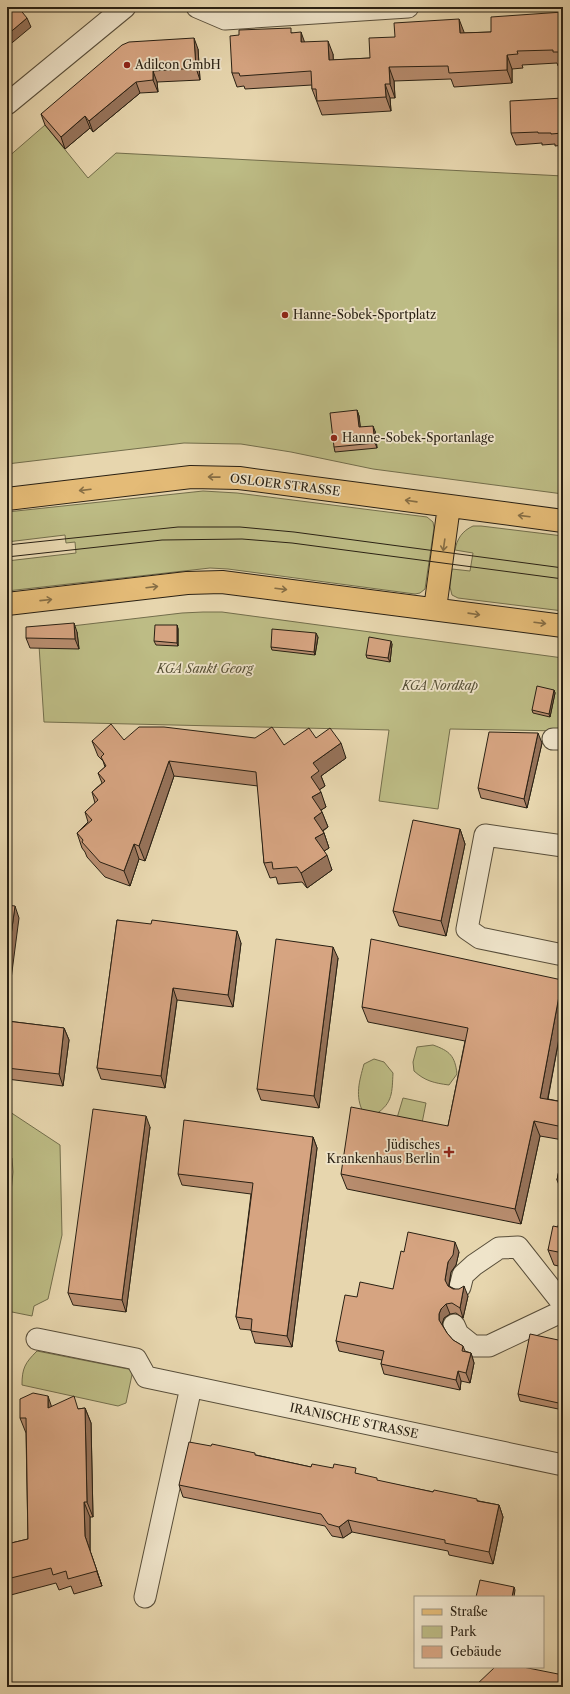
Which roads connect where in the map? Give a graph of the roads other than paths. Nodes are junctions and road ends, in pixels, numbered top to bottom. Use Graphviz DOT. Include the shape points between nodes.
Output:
graph roads {
  1 [pos="125,7"];
  2 [pos="197,7"];
  3 [pos="408,7"];
  4 [pos="7,104"];
  5 [pos="7,499"];
  6 [pos="449,506"];
  7 [pos="563,521"];
  8 [pos="7,604"];
  9 [pos="435,609"];
  10 [pos="563,626"];
  11 [pos="563,846"];
  12 [pos="563,955"];
  13 [pos="460,1287"];
  14 [pos="563,1304"];
  15 [pos="563,1311"];
  16 [pos="454,1325"];
  17 [pos="37,1340"];
  18 [pos="191,1387"];
  19 [pos="563,1465"];
  20 [pos="145,1597"];
  1 -- 4 [label="street"];
  2 -- 3 [label="street" via="225,19"];
  6 -- 5 [label="main road, OSLOER STRASSE, one-way" via="239,478 213,477"];
  7 -- 6 [label="main road, OSLOER STRASSE, one-way"];
  6 -- 9 [label="main road, one-way"];
  8 -- 9 [label="main road, one-way" via="204,582 240,584"];
  9 -- 10 [label="main road, one-way"];
  11 -- 12 [label="street" via="485,835 467,929 480,938"];
  13 -- 14 [label="street" via="463,1275 498,1248 518,1247"];
  15 -- 16 [label="street" via="489,1346 473,1346 458,1334"];
  17 -- 18 [label="street, IRANISCHE STRASSE" via="136,1359 146,1377"];
  18 -- 19 [label="street, IRANISCHE STRASSE"];
  18 -- 20 [label="street"];
}
